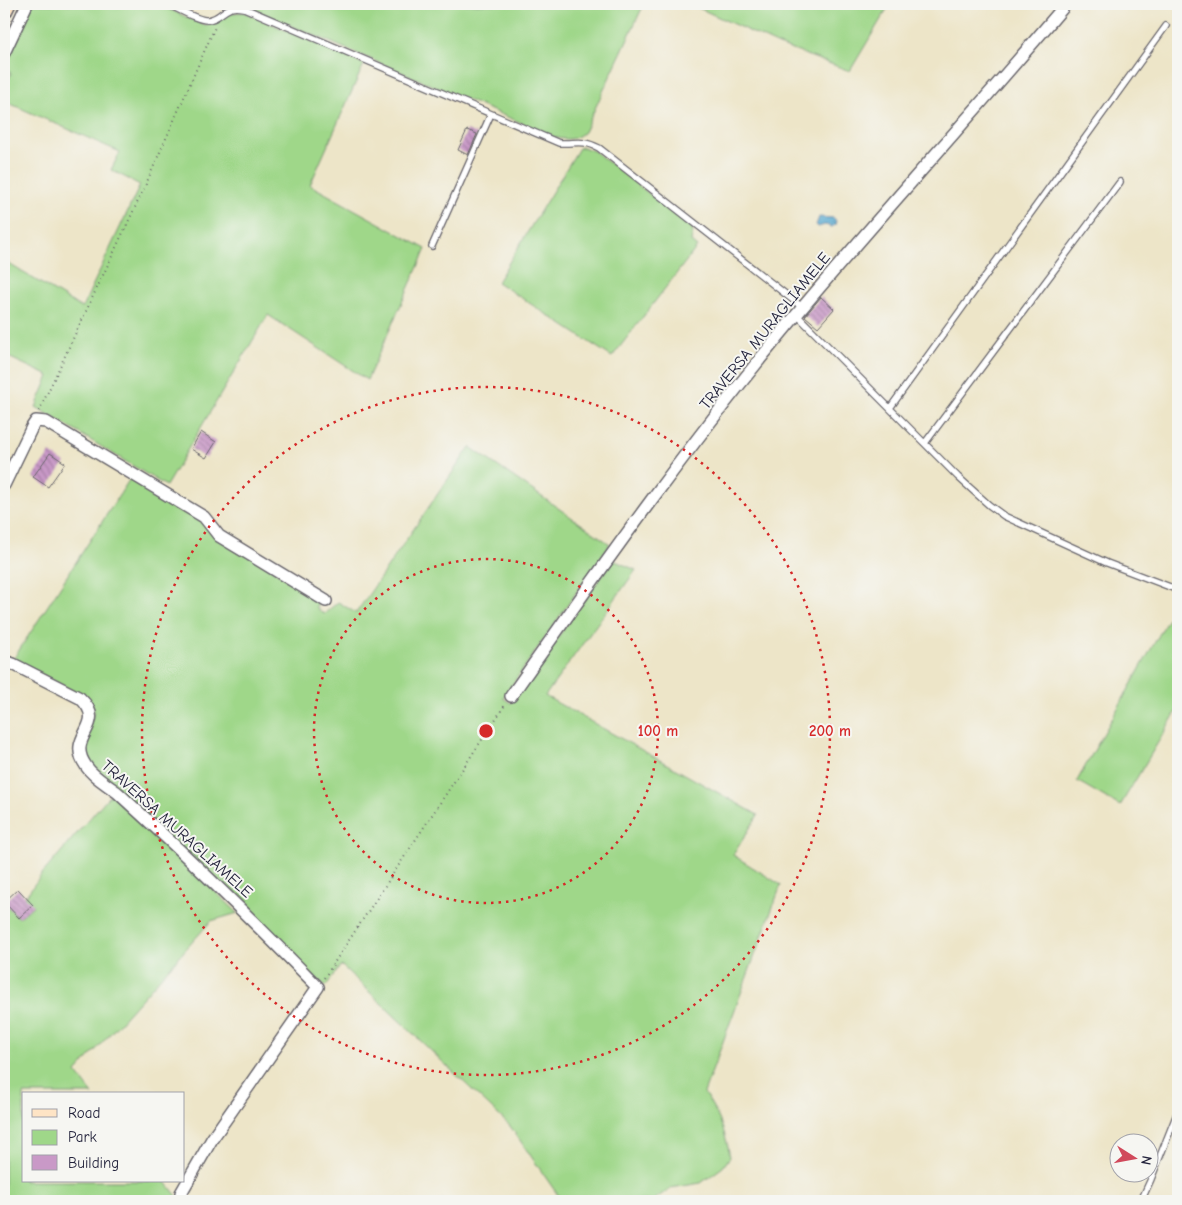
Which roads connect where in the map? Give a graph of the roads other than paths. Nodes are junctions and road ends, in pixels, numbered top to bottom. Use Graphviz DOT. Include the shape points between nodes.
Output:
graph roads {
  1 [pos="7,4"];
  2 [pos="27,4"];
  3 [pos="168,4"];
  4 [pos="1066,4"];
  5 [pos="4,10"];
  6 [pos="1166,26"];
  7 [pos="4,53"];
  8 [pos="490,114"];
  9 [pos="1120,182"];
  10 [pos="432,246"];
  11 [pos="800,311"];
  12 [pos="890,408"];
  13 [pos="926,443"];
  14 [pos="4,485"];
  15 [pos="1178,590"];
  16 [pos="326,601"];
  17 [pos="4,661"];
  18 [pos="511,696"];
  19 [pos="1178,1111"];
  20 [pos="181,1193"];
  21 [pos="1141,1201"];
  1 -- 5 [label="main road"];
  2 -- 7 [label="street"];
  3 -- 8 [label="lane" via="207,20 234,6 244,8"];
  4 -- 11 [label="street, TRAVERSA MURAGLIAMELE"];
  6 -- 12 [label="lane"];
  8 -- 10 [label="lane"];
  8 -- 11 [label="lane" via="559,143 580,141 599,148"];
  9 -- 13 [label="lane"];
  11 -- 12 [label="lane"];
  11 -- 18 [label="street, TRAVERSA MURAGLIAMELE" via="692,446"];
  12 -- 13 [label="lane"];
  13 -- 15 [label="lane" via="958,477 1004,516 1106,563"];
  14 -- 16 [label="street" via="32,427 36,421 46,422 204,518 219,536"];
  17 -- 20 [label="street, TRAVERSA MURAGLIAMELE" via="80,698 87,705 91,718 79,748 87,768 222,889 318,986 212,1139"];
  19 -- 21 [label="lane"];
}
